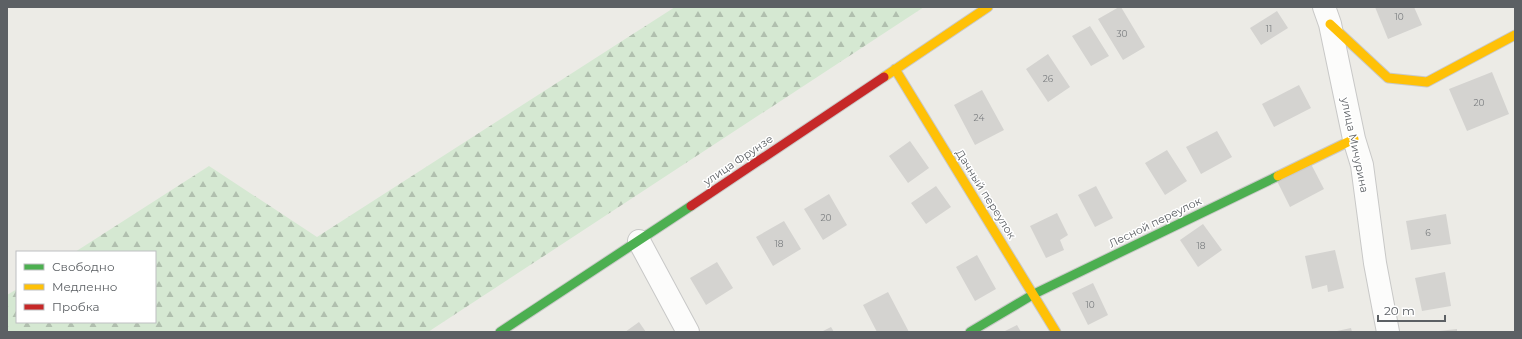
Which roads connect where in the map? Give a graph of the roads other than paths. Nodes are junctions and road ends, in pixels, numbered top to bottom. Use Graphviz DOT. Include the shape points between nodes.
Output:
graph roads {
  1 [pos="988,7"];
  2 [pos="1327,15"];
  3 [pos="1515,35"];
  4 [pos="895,69"];
  5 [pos="1354,139"];
  6 [pos="639,241"];
  7 [pos="1034,294"];
  8 [pos="500,332"];
  9 [pos="688,332"];
  10 [pos="970,332"];
  11 [pos="1056,332"];
  12 [pos="1388,332"];
  1 -- 4 [label="street, улица Фрунзе"];
  2 -- 3 [label="street" via="1388,78 1427,82"];
  2 -- 5 [label="street, улица Мичурина"];
  4 -- 6 [label="street, улица Фрунзе"];
  4 -- 7 [label="street, Дачный переулок"];
  5 -- 7 [label="street, Лесной переулок"];
  5 -- 12 [label="street, улица Мичурина" via="1362,165 1375,263"];
  6 -- 8 [label="street, улица Фрунзе"];
  6 -- 9 [label="street"];
  7 -- 10 [label="street, Лесной переулок"];
  7 -- 11 [label="street, Дачный переулок"];
}
